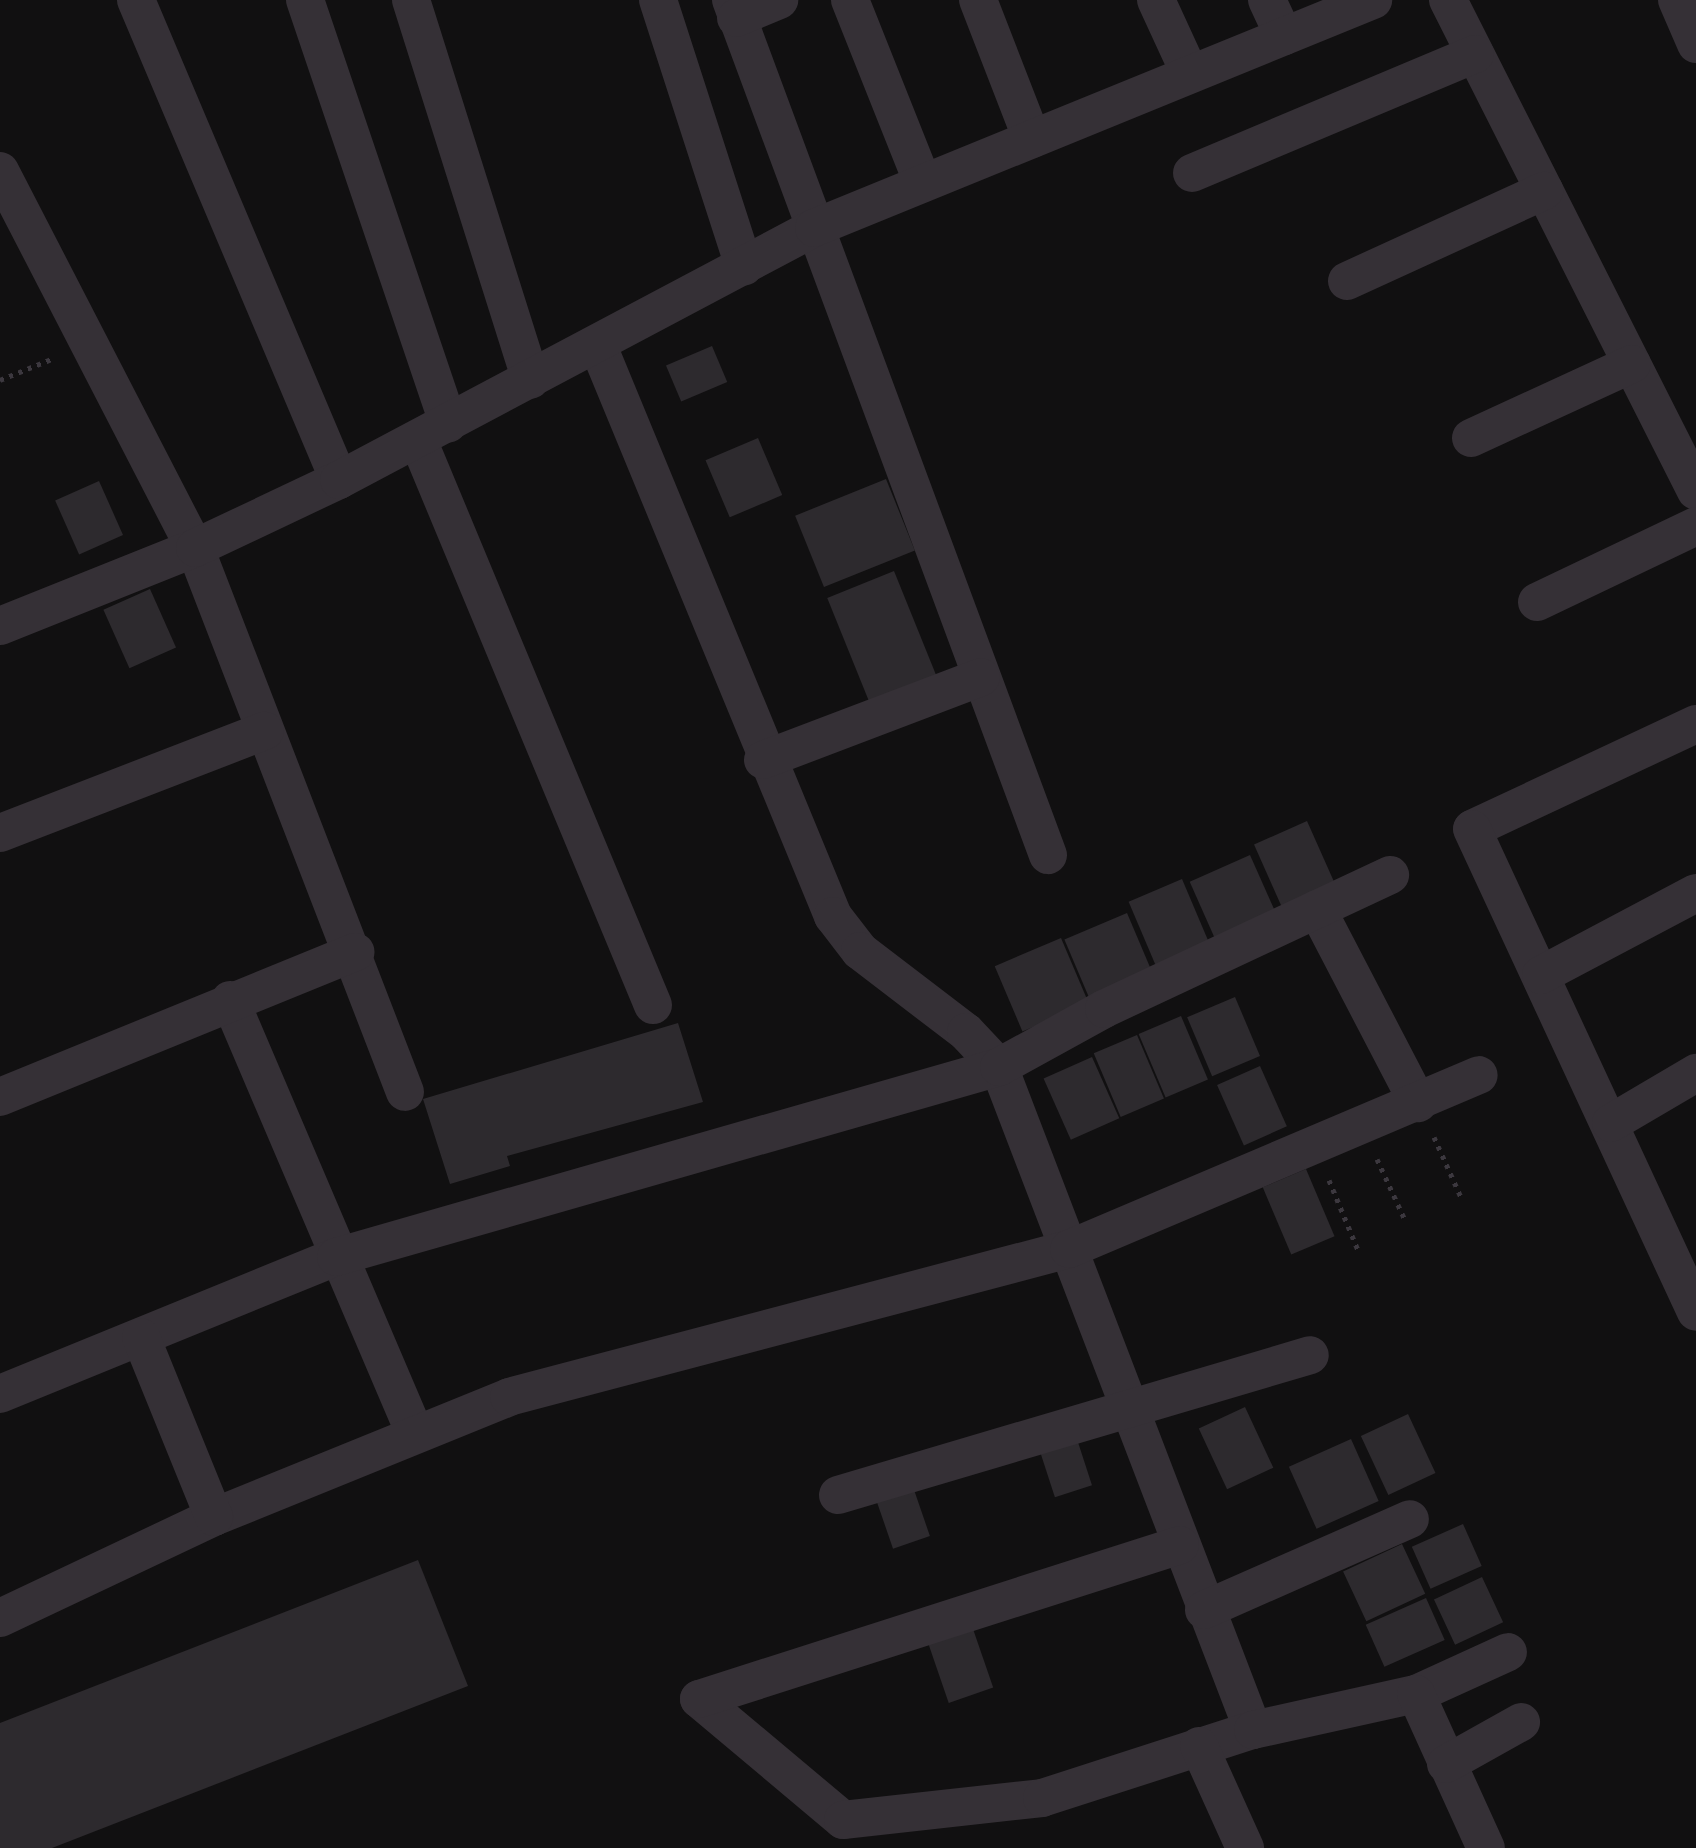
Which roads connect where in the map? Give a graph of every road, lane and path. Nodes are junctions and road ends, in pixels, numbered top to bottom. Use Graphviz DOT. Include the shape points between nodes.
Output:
graph roads {
  1 [pos="136,0"];
  2 [pos="305,0"];
  3 [pos="411,0"];
  4 [pos="658,0"];
  5 [pos="779,0"];
  6 [pos="850,0"];
  7 [pos="978,0"];
  8 [pos="1156,0"];
  9 [pos="1267,0"];
  10 [pos="1373,0"];
  11 [pos="1448,0"];
  12 [pos="1677,0"];
  13 [pos="733,9"];
  14 [pos="1284,36"];
  15 [pos="1696,44"];
  16 [pos="1475,54"];
  17 [pos="1190,74"];
  18 [pos="1032,139"];
  19 [pos="0,171"];
  20 [pos="1192,173"];
  21 [pos="923,183"];
  22 [pos="1544,191"];
  23 [pos="814,228"];
  24 [pos="744,266"];
  25 [pos="1347,281"];
  26 [pos="84,345"];
  27 [pos="598,346"];
  28 [pos="1632,364"];
  29 [pos="0,380"];
  30 [pos="531,380"];
  31 [pos="433,432"];
  32 [pos="1471,438"];
  33 [pos="339,480"];
  34 [pos="1696,491"];
  35 [pos="1696,526"];
  36 [pos="195,548"];
  37 [pos="1537,602"];
  38 [pos="0,626"];
  39 [pos="981,677"];
  40 [pos="1696,724"];
  41 [pos="265,731"];
  42 [pos="763,760"];
  43 [pos="0,833"];
  44 [pos="1048,855"];
  45 [pos="1390,875"];
  46 [pos="1696,893"];
  47 [pos="1317,909"];
  48 [pos="356,952"];
  49 [pos="1541,975"];
  50 [pos="230,1000"];
  51 [pos="653,1005"];
  52 [pos="999,1067"];
  53 [pos="1696,1073"];
  54 [pos="1479,1075"];
  55 [pos="405,1092"];
  56 [pos="0,1097"];
  57 [pos="1418,1103"];
  58 [pos="1611,1123"];
  59 [pos="1363,1129"];
  60 [pos="1316,1150"];
  61 [pos="1461,1197"];
  62 [pos="1406,1222"];
  63 [pos="1069,1249"];
  64 [pos="1358,1250"];
  65 [pos="336,1257"];
  66 [pos="1696,1312"];
  67 [pos="141,1337"];
  68 [pos="1310,1355"];
  69 [pos="0,1394"];
  70 [pos="1127,1404"];
  71 [pos="413,1430"];
  72 [pos="838,1495"];
  73 [pos="214,1517"];
  74 [pos="1410,1519"];
  75 [pos="1180,1545"];
  76 [pos="1204,1610"];
  77 [pos="0,1618"];
  78 [pos="1508,1652"];
  79 [pos="1416,1694"];
  80 [pos="1521,1722"];
  81 [pos="1253,1730"];
  82 [pos="1199,1746"];
  83 [pos="1446,1764"];
  84 [pos="1245,1848"];
  85 [pos="1486,1848"];
  1 -- 33 [label="street"];
  2 -- 31 [label="street"];
  3 -- 30 [label="street"];
  4 -- 24 [label="street"];
  5 -- 13 [label="street"];
  6 -- 21 [label="street"];
  7 -- 18 [label="street"];
  8 -- 17 [label="street"];
  9 -- 14 [label="street"];
  10 -- 14 [label="street"];
  11 -- 16 [label="street"];
  12 -- 15 [label="street"];
  13 -- 23 [label="street"];
  14 -- 17 [label="street"];
  16 -- 20 [label="street"];
  16 -- 22 [label="street"];
  17 -- 18 [label="street"];
  18 -- 21 [label="street"];
  19 -- 26 [label="street"];
  21 -- 23 [label="street"];
  22 -- 25 [label="street"];
  22 -- 28 [label="street"];
  23 -- 24 [label="street"];
  23 -- 39 [label="street"];
  24 -- 27 [label="street"];
  26 -- 29 [label="path"];
  26 -- 36 [label="street"];
  27 -- 30 [label="street"];
  27 -- 42 [label="street"];
  28 -- 32 [label="street"];
  28 -- 34 [label="street"];
  30 -- 31 [label="street"];
  31 -- 33 [label="street"];
  31 -- 51 [label="street"];
  33 -- 36 [label="street"];
  35 -- 37 [label="street"];
  36 -- 38 [label="street"];
  36 -- 41 [label="street"];
  39 -- 42 [label="street"];
  39 -- 44 [label="street"];
  40 -- 49 [label="street" via="1472,829"];
  41 -- 43 [label="street"];
  41 -- 48 [label="street"];
  42 -- 52 [label="street" via="833,916 860,951 966,1032"];
  45 -- 47 [label="street"];
  46 -- 49 [label="street"];
  47 -- 52 [label="street"];
  47 -- 57 [label="street"];
  48 -- 50 [label="street"];
  48 -- 55 [label="street"];
  49 -- 58 [label="street"];
  50 -- 56 [label="street"];
  50 -- 65 [label="street"];
  52 -- 63 [label="street"];
  52 -- 65 [label="street"];
  53 -- 58 [label="street"];
  54 -- 57 [label="street"];
  57 -- 59 [label="street"];
  57 -- 61 [label="path"];
  58 -- 66 [label="street"];
  59 -- 60 [label="street"];
  59 -- 62 [label="path"];
  60 -- 63 [label="street"];
  60 -- 64 [label="path"];
  63 -- 70 [label="street"];
  63 -- 71 [label="street" via="545,1387"];
  65 -- 67 [label="street"];
  65 -- 71 [label="street"];
  67 -- 69 [label="street"];
  67 -- 73 [label="street"];
  68 -- 70 [label="street"];
  70 -- 72 [label="street"];
  70 -- 75 [label="street"];
  71 -- 73 [label="street"];
  73 -- 77 [label="street"];
  74 -- 76 [label="street"];
  75 -- 76 [label="street"];
  75 -- 82 [label="street" via="699,1699 843,1820 1042,1798"];
  76 -- 81 [label="street"];
  78 -- 79 [label="street"];
  79 -- 81 [label="street"];
  79 -- 83 [label="street"];
  80 -- 83 [label="street"];
  81 -- 82 [label="street"];
  82 -- 84 [label="street"];
  83 -- 85 [label="street"];
}
